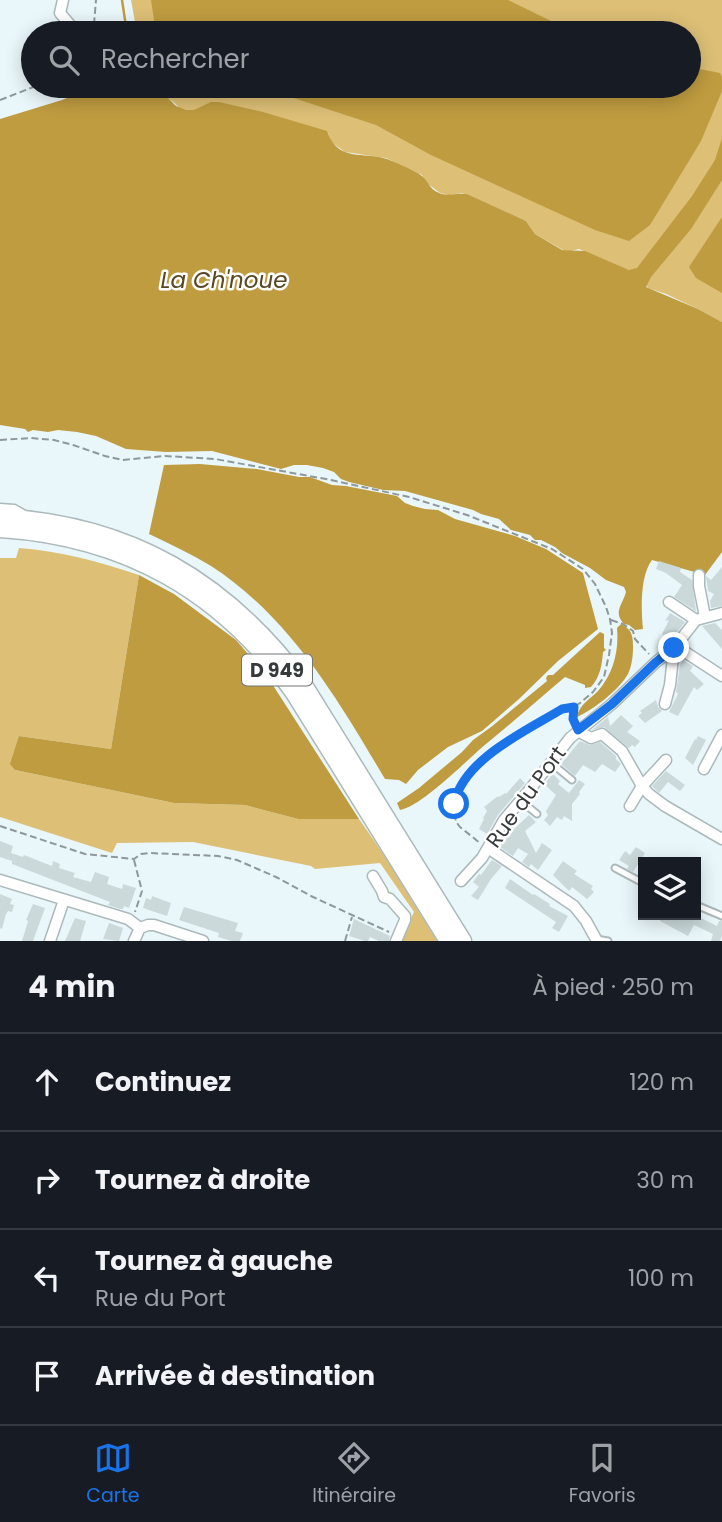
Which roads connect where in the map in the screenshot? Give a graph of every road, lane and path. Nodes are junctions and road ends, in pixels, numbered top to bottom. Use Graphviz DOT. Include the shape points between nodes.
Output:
graph roads {
  1 [pos="62,0"];
  2 [pos="96,0"];
  3 [pos="67,21"];
  4 [pos="94,21"];
  5 [pos="21,92"];
  6 [pos="0,100"];
  7 [pos="0,440"];
  8 [pos="0,509"];
  9 [pos="0,517"];
  10 [pos="30,518"];
  11 [pos="0,529"];
  12 [pos="699,575"];
  13 [pos="669,602"];
  14 [pos="722,613"];
  15 [pos="700,618"];
  16 [pos="610,619"];
  17 [pos="674,648"];
  18 [pos="656,662"];
  19 [pos="722,676"];
  20 [pos="666,704"];
  21 [pos="574,707"];
  22 [pos="578,730"];
  23 [pos="722,735"];
  24 [pos="666,760"];
  25 [pos="550,762"];
  26 [pos="704,769"];
  27 [pos="572,780"];
  28 [pos="642,786"];
  29 [pos="521,801"];
  30 [pos="630,806"];
  31 [pos="537,814"];
  32 [pos="0,826"];
  33 [pos="722,839"];
  34 [pos="478,841"];
  35 [pos="488,848"];
  36 [pos="134,859"];
  37 [pos="615,868"];
  38 [pos="373,876"];
  39 [pos="0,880"];
  40 [pos="638,880"];
  41 [pos="461,881"];
  42 [pos="64,900"];
  43 [pos="701,907"];
  44 [pos="352,916"];
  45 [pos="722,916"];
  46 [pos="136,925"];
  47 [pos="397,939"];
  48 [pos="596,940"];
  49 [pos="50,941"];
  50 [pos="134,941"];
  51 [pos="203,941"];
  52 [pos="345,941"];
  53 [pos="449,941"];
  54 [pos="463,941"];
  55 [pos="608,941"];
  1 -- 3 [label="street" via="60,13"];
  2 -- 4 [label="path"];
  5 -- 6 [label="path"];
  7 -- 16 [label="path" via="54,440 123,460 164,456 215,459 409,497 552,549 589,576"];
  8 -- 10 [label="street"];
  9 -- 10 [label="main road, D 949"];
  10 -- 54 [label="main road, D 949" via="85,529 152,554 201,582 246,618 304,685"];
  11 -- 53 [label="main road, D 949" via="44,533 114,551 168,576 218,610 259,648 294,693"];
  12 -- 15 [label="street"];
  13 -- 15 [label="street"];
  14 -- 15 [label="street"];
  15 -- 17 [label="street, Rue du Port"];
  16 -- 18 [label="path" via="633,631"];
  16 -- 21 [label="path" via="604,677"];
  17 -- 18 [label="street, Rue du Port"];
  17 -- 19 [label="street"];
  17 -- 20 [label="street"];
  18 -- 22 [label="street, Rue du Port"];
  21 -- 22 [label="path"];
  21 -- 34 [label="path" via="562,709 490,754 469,773 454,804 456,822"];
  22 -- 25 [label="street, Rue du Port"];
  22 -- 28 [label="street" via="591,738 601,734 622,751"];
  23 -- 26 [label="street"];
  24 -- 28 [label="street"];
  25 -- 27 [label="lane"];
  25 -- 29 [label="street, Rue du Port"];
  28 -- 30 [label="street"];
  28 -- 33 [label="street" via="665,806"];
  29 -- 31 [label="lane"];
  29 -- 35 [label="street, Rue du Port"];
  32 -- 36 [label="path" via="85,853"];
  35 -- 41 [label="street, Rue du Port"];
  35 -- 48 [label="street" via="574,906"];
  36 -- 44 [label="path" via="149,853 237,860"];
  36 -- 46 [label="path" via="142,891"];
  37 -- 40 [label="lane"];
  38 -- 47 [label="street" via="384,897 405,916"];
  39 -- 42 [label="street"];
  42 -- 46 [label="street"];
  42 -- 49 [label="street"];
  43 -- 45 [label="lane"];
  44 -- 47 [label="path"];
  44 -- 52 [label="path"];
  46 -- 50 [label="street"];
  46 -- 51 [label="street" via="154,925"];
  48 -- 55 [label="lane"];
}
